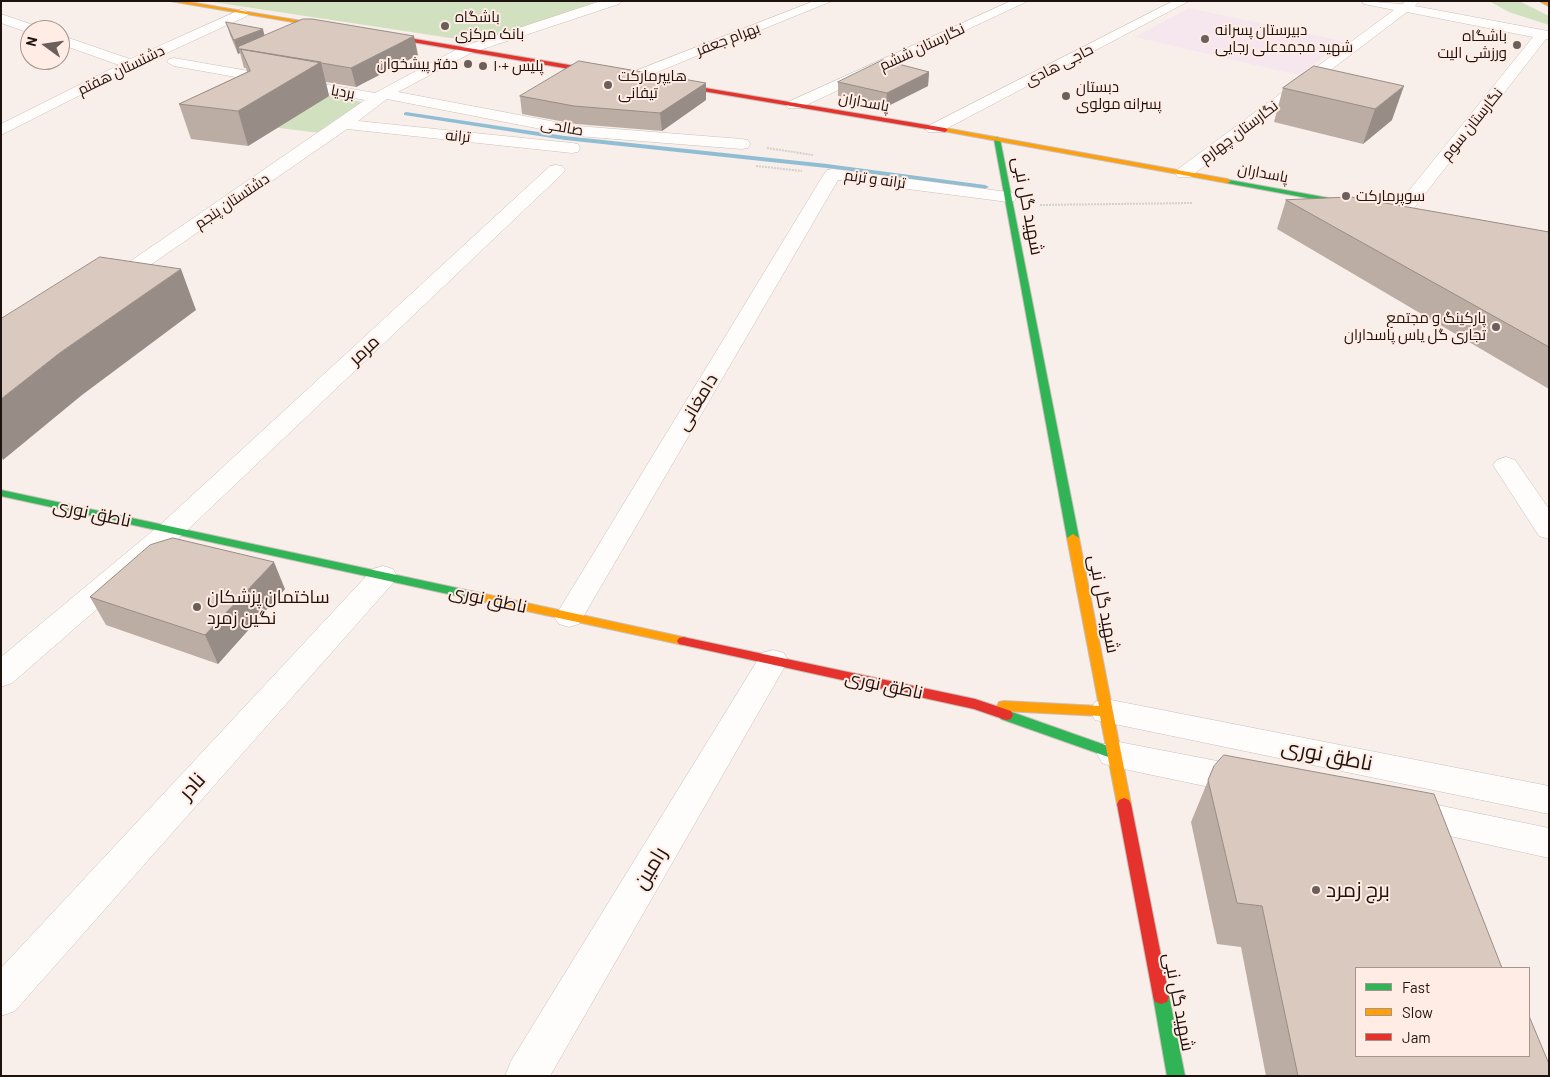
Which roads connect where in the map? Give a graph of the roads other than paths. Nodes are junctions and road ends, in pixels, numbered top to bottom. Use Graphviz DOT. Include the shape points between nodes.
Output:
graph roads {
  1 [pos="172,1"];
  2 [pos="615,1"];
  3 [pos="826,1"];
  4 [pos="1022,1"];
  5 [pos="1183,1"];
  6 [pos="1368,1"];
  7 [pos="1543,1"];
  8 [pos="1549,4"];
  9 [pos="1410,5"];
  10 [pos="242,13"];
  11 [pos="1,18"];
  12 [pos="20,25"];
  13 [pos="320,25"];
  14 [pos="349,30"];
  15 [pos="368,33"];
  16 [pos="1546,35"];
  17 [pos="294,36"];
  18 [pos="70,43"];
  19 [pos="466,50"];
  20 [pos="242,58"];
  21 [pos="174,62"];
  22 [pos="131,64"];
  23 [pos="217,70"];
  24 [pos="630,78"];
  25 [pos="382,96"];
  26 [pos="794,105"];
  27 [pos="344,124"];
  28 [pos="934,129"];
  29 [pos="1,130"];
  30 [pos="997,140"];
  31 [pos="742,144"];
  32 [pos="572,148"];
  33 [pos="556,170"];
  34 [pos="833,174"];
  35 [pos="1184,174"];
  36 [pos="1008,196"];
  37 [pos="1364,206"];
  38 [pos="1400,213"];
  39 [pos="99,291"];
  40 [pos="1506,465"];
  41 [pos="1,494"];
  42 [pos="171,530"];
  43 [pos="1549,530"];
  44 [pos="383,576"];
  45 [pos="569,616"];
  46 [pos="773,661"];
  47 [pos="1,675"];
  48 [pos="975,704"];
  49 [pos="1106,711"];
  50 [pos="1114,754"];
  51 [pos="1278,788"];
  52 [pos="1549,800"];
  53 [pos="1375,807"];
  54 [pos="1549,843"];
  55 [pos="1,997"];
  56 [pos="526,1076"];
  57 [pos="1176,1076"];
  1 -- 10 [label="main road"];
  2 -- 19 [label="street, دشتستان پنجم"];
  3 -- 24 [label="street, بهرام جعفر"];
  4 -- 26 [label="street, نگارستان ششم"];
  5 -- 28 [label="street, حاجی هادی"];
  6 -- 9 [label="street"];
  7 -- 8 [label="main road"];
  9 -- 16 [label="street"];
  9 -- 35 [label="street, نگارستان چهارم"];
  10 -- 13 [label="main road"];
  10 -- 22 [label="street, دشتستان هفتم"];
  11 -- 12 [label="street"];
  13 -- 14 [label="main road"];
  13 -- 17 [label="street"];
  15 -- 19 [label="main road, پاسداران"];
  16 -- 38 [label="street, نگارستان سوم"];
  18 -- 22 [label="street"];
  19 -- 24 [label="main road, پاسداران"];
  19 -- 25 [label="street, دشتستان پنجم"];
  20 -- 23 [label="street"];
  21 -- 23 [label="street, بردیا"];
  22 -- 29 [label="street, دشتستان هفتم"];
  23 -- 25 [label="street, بردیا"];
  24 -- 26 [label="main road, پاسداران"];
  25 -- 27 [label="street, دشتستان پنجم"];
  25 -- 31 [label="street, صالحی" via="577,131"];
  26 -- 28 [label="main road, پاسداران"];
  27 -- 32 [label="street, ترانه"];
  27 -- 39 [label="street, دشتستان پنجم"];
  28 -- 30 [label="main road, پاسداران"];
  30 -- 35 [label="main road, پاسداران"];
  30 -- 36 [label="main road, شهید گل نبی"];
  33 -- 42 [label="street, مرمر"];
  34 -- 36 [label="street, ترانه و ترنم"];
  34 -- 45 [label="street, دامغانی"];
  35 -- 37 [label="main road, پاسداران"];
  36 -- 49 [label="main road, شهید گل نبی"];
  40 -- 43 [label="street"];
  41 -- 42 [label="main road, ناطق نوری"];
  42 -- 44 [label="main road, ناطق نوری"];
  42 -- 47 [label="street, مرمر"];
  44 -- 45 [label="main road, ناطق نوری"];
  44 -- 55 [label="street, نادر"];
  45 -- 46 [label="main road, ناطق نوری"];
  46 -- 48 [label="main road, ناطق نوری"];
  46 -- 56 [label="street, رامین"];
  48 -- 49 [label="main road"];
  48 -- 50 [label="main road"];
  49 -- 50 [label="main road, شهید گل نبی"];
  49 -- 52 [label="street, ناطق نوری"];
  50 -- 51 [label="street"];
  50 -- 57 [label="main road, شهید گل نبی"];
  53 -- 54 [label="street"];
}
